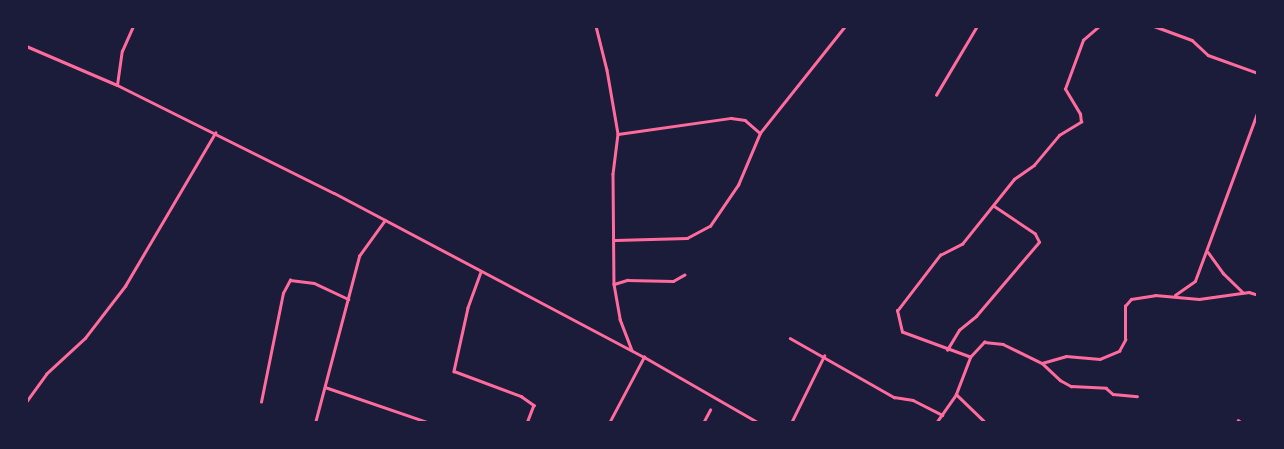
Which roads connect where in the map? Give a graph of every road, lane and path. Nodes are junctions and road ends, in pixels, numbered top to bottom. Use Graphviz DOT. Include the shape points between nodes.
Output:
graph roads {
  1 [pos="133,26"];
  2 [pos="596,26"];
  3 [pos="846,26"];
  4 [pos="977,26"];
  5 [pos="1099,26"];
  6 [pos="1154,26"];
  7 [pos="26,46"];
  8 [pos="1258,73"];
  9 [pos="116,85"];
  10 [pos="936,95"];
  11 [pos="1258,111"];
  12 [pos="214,133"];
  13 [pos="760,133"];
  14 [pos="618,134"];
  15 [pos="994,206"];
  16 [pos="385,220"];
  17 [pos="615,240"];
  18 [pos="1208,252"];
  19 [pos="481,272"];
  20 [pos="684,275"];
  21 [pos="614,284"];
  22 [pos="1243,292"];
  23 [pos="1258,295"];
  24 [pos="1174,296"];
  25 [pos="349,300"];
  26 [pos="790,338"];
  27 [pos="947,350"];
  28 [pos="632,352"];
  29 [pos="824,356"];
  30 [pos="970,357"];
  31 [pos="644,358"];
  32 [pos="1042,363"];
  33 [pos="325,387"];
  34 [pos="956,394"];
  35 [pos="1137,396"];
  36 [pos="26,402"];
  37 [pos="261,402"];
  38 [pos="710,410"];
  39 [pos="942,415"];
  40 [pos="1238,420"];
  41 [pos="315,423"];
  42 [pos="430,423"];
  43 [pos="527,423"];
  44 [pos="609,423"];
  45 [pos="703,423"];
  46 [pos="759,423"];
  47 [pos="791,423"];
  48 [pos="936,423"];
  49 [pos="986,423"];
  50 [pos="1242,423"];
  1 -- 9 [label="street" via="122,51"];
  2 -- 14 [label="street"];
  3 -- 13 [label="street"];
  4 -- 10 [label="street"];
  5 -- 15 [label="street" via="1082,40 1065,89 1081,122 1060,135 1034,165 1014,179"];
  6 -- 8 [label="street" via="1192,40 1208,55"];
  7 -- 9 [label="main road"];
  9 -- 12 [label="main road"];
  11 -- 18 [label="street" via="1218,216"];
  12 -- 16 [label="main road"];
  12 -- 36 [label="street" via="121,292 85,338 46,374"];
  13 -- 14 [label="street" via="744,120 732,118"];
  13 -- 17 [label="street" via="738,185 710,226 687,238"];
  14 -- 17 [label="street" via="613,174"];
  15 -- 27 [label="street" via="1035,234 1039,242 976,316 959,330"];
  15 -- 27 [label="street" via="962,244 940,255 897,311 902,332"];
  16 -- 19 [label="main road"];
  16 -- 25 [label="street" via="359,256"];
  17 -- 21 [label="street"];
  18 -- 22 [label="street" via="1223,273"];
  18 -- 24 [label="street" via="1195,281"];
  19 -- 28 [label="main road"];
  19 -- 43 [label="street" via="468,308 454,372 521,396 534,405"];
  20 -- 21 [label="street" via="673,281 627,280"];
  21 -- 28 [label="street" via="620,319"];
  22 -- 23 [label="street"];
  22 -- 24 [label="street" via="1199,299"];
  24 -- 32 [label="street" via="1155,295 1126,302 1125,340 1113,355 1089,360 1066,356"];
  25 -- 33 [label="street" via="336,337"];
  25 -- 37 [label="street" via="314,283 290,280 281,302"];
  26 -- 29 [label="street"];
  27 -- 30 [label="street"];
  28 -- 31 [label="main road"];
  29 -- 39 [label="street" via="894,397 913,400"];
  29 -- 47 [label="street"];
  30 -- 32 [label="street" via="984,342 994,342"];
  30 -- 34 [label="street"];
  31 -- 44 [label="street"];
  31 -- 46 [label="main road"];
  32 -- 35 [label="street" via="1071,386 1106,388 1113,394"];
  33 -- 41 [label="street"];
  33 -- 42 [label="street"];
  34 -- 39 [label="street"];
  34 -- 49 [label="street"];
  38 -- 45 [label="street"];
  39 -- 48 [label="street"];
  40 -- 50 [label="street"];
}
